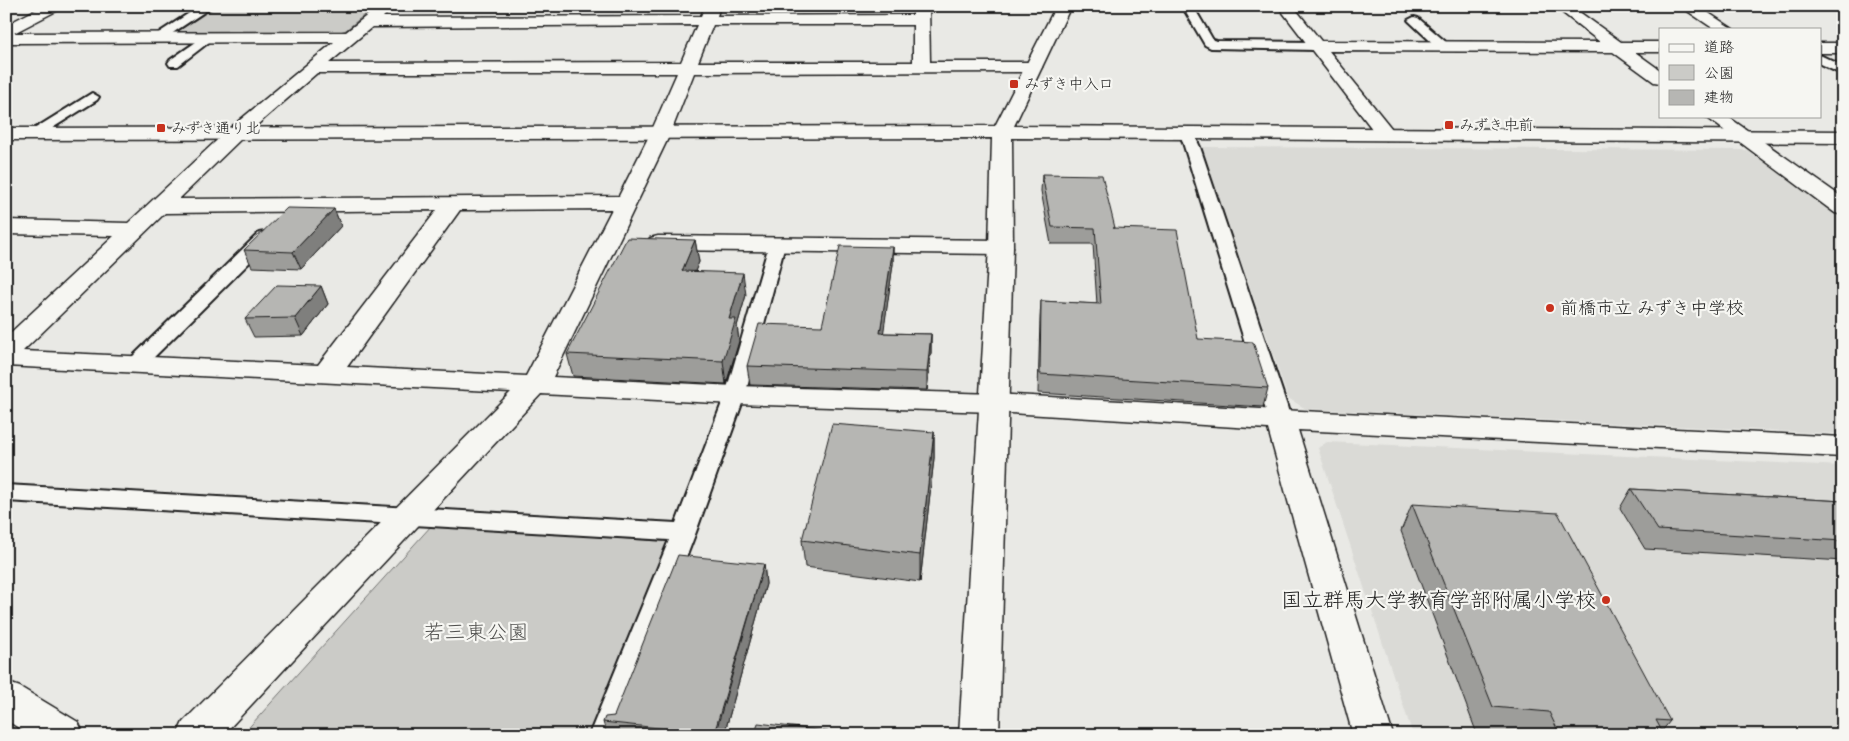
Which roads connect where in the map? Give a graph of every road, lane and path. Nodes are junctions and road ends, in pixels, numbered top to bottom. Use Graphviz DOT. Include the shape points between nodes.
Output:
graph roads {
  1 [pos="55,6"];
  2 [pos="208,6"];
  3 [pos="386,6"];
  4 [pos="1064,6"];
  5 [pos="1187,6"];
  6 [pos="1285,6"];
  7 [pos="1561,6"];
  8 [pos="1687,6"];
  9 [pos="710,13"];
  10 [pos="921,13"];
  11 [pos="1414,20"];
  12 [pos="368,22"];
  13 [pos="1723,28"];
  14 [pos="6,31"];
  15 [pos="350,37"];
  16 [pos="6,38"];
  17 [pos="158,38"];
  18 [pos="209,38"];
  19 [pos="1316,46"];
  20 [pos="1443,46"];
  21 [pos="1618,47"];
  22 [pos="1659,47"];
  23 [pos="1822,48"];
  24 [pos="1843,48"];
  25 [pos="1822,60"];
  26 [pos="174,63"];
  27 [pos="922,66"];
  28 [pos="1033,66"];
  29 [pos="688,67"];
  30 [pos="313,68"];
  31 [pos="1843,72"];
  32 [pos="1659,77"];
  33 [pos="92,98"];
  34 [pos="1717,118"];
  35 [pos="661,132"];
  36 [pos="1002,132"];
  37 [pos="236,133"];
  38 [pos="1187,133"];
  39 [pos="6,134"];
  40 [pos="33,134"];
  41 [pos="1386,134"];
  42 [pos="1741,136"];
  43 [pos="1843,136"];
  44 [pos="627,202"];
  45 [pos="454,203"];
  46 [pos="298,204"];
  47 [pos="159,206"];
  48 [pos="1843,208"];
  49 [pos="6,227"];
  50 [pos="133,230"];
  51 [pos="624,243"];
  52 [pos="777,245"];
  53 [pos="1001,247"];
  54 [pos="6,352"];
  55 [pos="6,358"];
  56 [pos="136,364"];
  57 [pos="325,374"];
  58 [pos="534,385"];
  59 [pos="735,395"];
  60 [pos="995,403"];
  61 [pos="1280,420"];
  62 [pos="1843,447"];
  63 [pos="6,493"];
  64 [pos="407,517"];
  65 [pos="684,532"];
  66 [pos="6,699"];
  67 [pos="55,733"];
  68 [pos="197,735"];
  69 [pos="603,735"];
  70 [pos="979,735"];
  71 [pos="1373,735"];
  1 -- 14 [label="street"];
  2 -- 17 [label="lane"];
  3 -- 12 [label="street"];
  4 -- 28 [label="street"];
  5 -- 19 [label="lane" via="1211,44"];
  6 -- 19 [label="street"];
  7 -- 21 [label="street"];
  8 -- 13 [label="street"];
  9 -- 10 [label="street"];
  9 -- 12 [label="street"];
  9 -- 29 [label="street"];
  10 -- 27 [label="street"];
  11 -- 20 [label="lane"];
  12 -- 15 [label="street"];
  15 -- 18 [label="street"];
  15 -- 30 [label="street"];
  16 -- 17 [label="street"];
  17 -- 18 [label="street"];
  18 -- 26 [label="lane"];
  19 -- 20 [label="street"];
  19 -- 41 [label="street"];
  20 -- 21 [label="street"];
  21 -- 22 [label="street"];
  21 -- 32 [label="street"];
  23 -- 24 [label="street"];
  25 -- 31 [label="lane"];
  27 -- 28 [label="street"];
  27 -- 29 [label="street"];
  28 -- 36 [label="street"];
  29 -- 30 [label="street"];
  29 -- 35 [label="street"];
  30 -- 37 [label="street"];
  33 -- 40 [label="lane"];
  34 -- 42 [label="street"];
  35 -- 36 [label="street"];
  35 -- 37 [label="street"];
  35 -- 44 [label="street"];
  36 -- 38 [label="street"];
  36 -- 53 [label="street"];
  37 -- 40 [label="street"];
  37 -- 47 [label="street"];
  38 -- 41 [label="street"];
  38 -- 61 [label="lane"];
  39 -- 40 [label="street"];
  41 -- 42 [label="street"];
  42 -- 43 [label="street"];
  42 -- 48 [label="street"];
  44 -- 45 [label="street"];
  44 -- 51 [label="street"];
  45 -- 46 [label="street"];
  45 -- 57 [label="street" via="338,361"];
  46 -- 47 [label="street"];
  46 -- 56 [label="lane"];
  47 -- 50 [label="street"];
  49 -- 50 [label="street"];
  50 -- 54 [label="street"];
  51 -- 52 [label="street"];
  51 -- 58 [label="street"];
  52 -- 53 [label="street"];
  52 -- 59 [label="lane"];
  53 -- 60 [label="street"];
  55 -- 56 [label="street"];
  56 -- 57 [label="street"];
  57 -- 58 [label="street"];
  58 -- 59 [label="street"];
  58 -- 64 [label="street"];
  59 -- 60 [label="street"];
  59 -- 65 [label="lane"];
  60 -- 61 [label="street"];
  60 -- 70 [label="street"];
  61 -- 62 [label="street"];
  61 -- 71 [label="street"];
  63 -- 64 [label="lane"];
  64 -- 65 [label="lane"];
  64 -- 68 [label="street"];
  65 -- 69 [label="lane"];
  66 -- 67 [label="street"];
}
